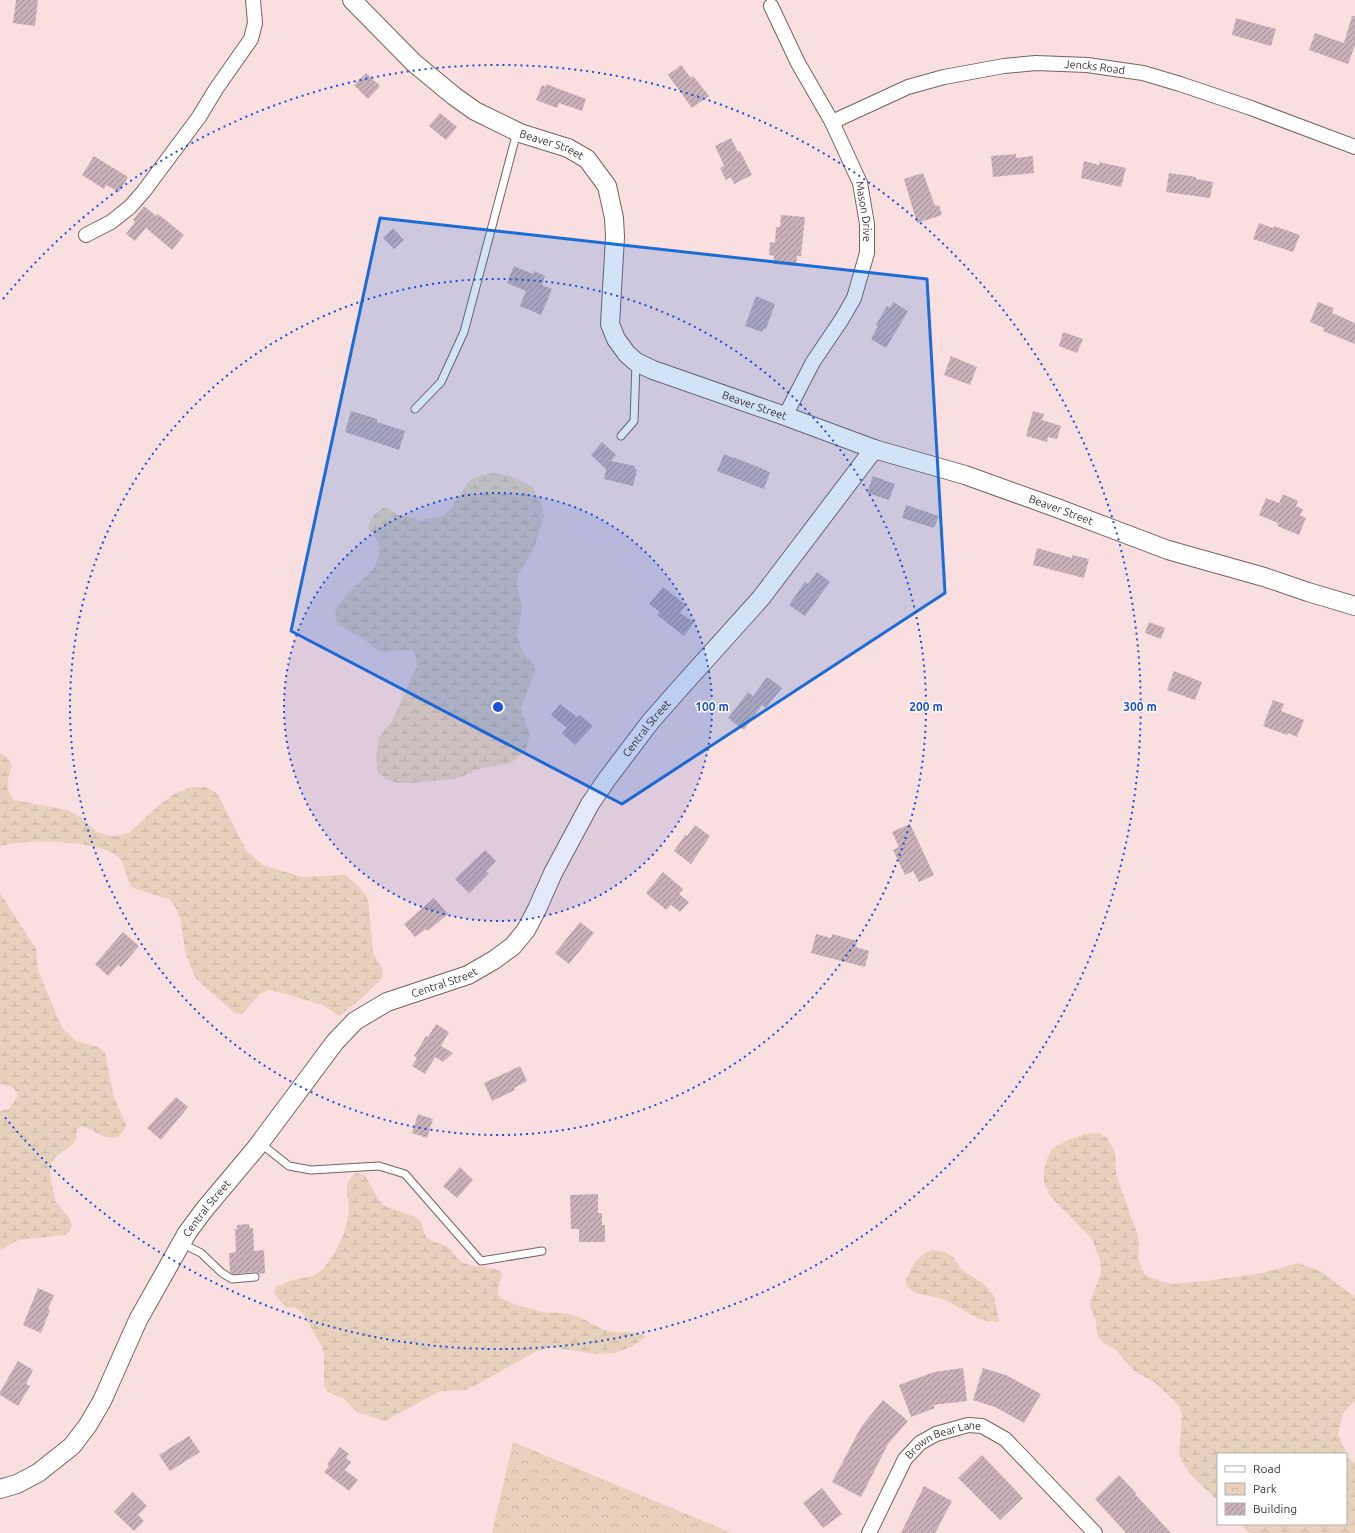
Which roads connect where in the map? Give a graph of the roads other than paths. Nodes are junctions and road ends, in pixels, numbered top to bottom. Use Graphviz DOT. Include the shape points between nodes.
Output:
graph roads {
  1 [pos="253,0"];
  2 [pos="352,0"];
  3 [pos="771,6"];
  4 [pos="832,122"];
  5 [pos="517,132"];
  6 [pos="1355,147"];
  7 [pos="86,235"];
  8 [pos="636,362"];
  9 [pos="415,409"];
  10 [pos="785,416"];
  11 [pos="621,436"];
  12 [pos="874,449"];
  13 [pos="1355,606"];
  14 [pos="260,1143"];
  15 [pos="181,1243"];
  16 [pos="542,1251"];
  17 [pos="255,1277"];
  18 [pos="0,1489"];
  19 [pos="869,1533"];
  20 [pos="1095,1533"];
  1 -- 7 [label="street" via="255,22 250,39 199,117 130,207 111,222"];
  2 -- 5 [label="street, Beaver Street" via="414,63 454,96 475,111"];
  3 -- 4 [label="street, Mason Drive" via="798,64"];
  4 -- 6 [label="street, Jencks Road" via="908,87 944,77 1036,62 1087,65 1143,73 1237,103"];
  4 -- 10 [label="street, Mason Drive" via="860,183 867,224 867,253 854,298 813,362"];
  5 -- 8 [label="street, Beaver Street" via="568,148 587,159 607,186 615,237 610,324 616,339"];
  5 -- 9 [label="lane" via="464,332 441,382"];
  8 -- 10 [label="street, Beaver Street"];
  8 -- 11 [label="lane" via="634,421"];
  10 -- 12 [label="street, Beaver Street"];
  12 -- 13 [label="street, Beaver Street" via="965,475 1168,550"];
  12 -- 14 [label="street, Central Street" via="761,598 680,687 607,779 590,804 526,930 513,946 468,975 387,1002 355,1021 334,1042"];
  14 -- 15 [label="street, Central Street" via="204,1210"];
  14 -- 16 [label="lane" via="289,1166 311,1170 380,1166 405,1174 481,1261"];
  15 -- 17 [label="lane" via="201,1253 232,1279"];
  15 -- 18 [label="street, Central Street" via="138,1320 106,1394 88,1425 72,1446 38,1472 17,1484"];
  19 -- 20 [label="street, Brown Bear Lane" via="905,1459 920,1443 936,1434 968,1425 982,1426 1004,1439"];
}
